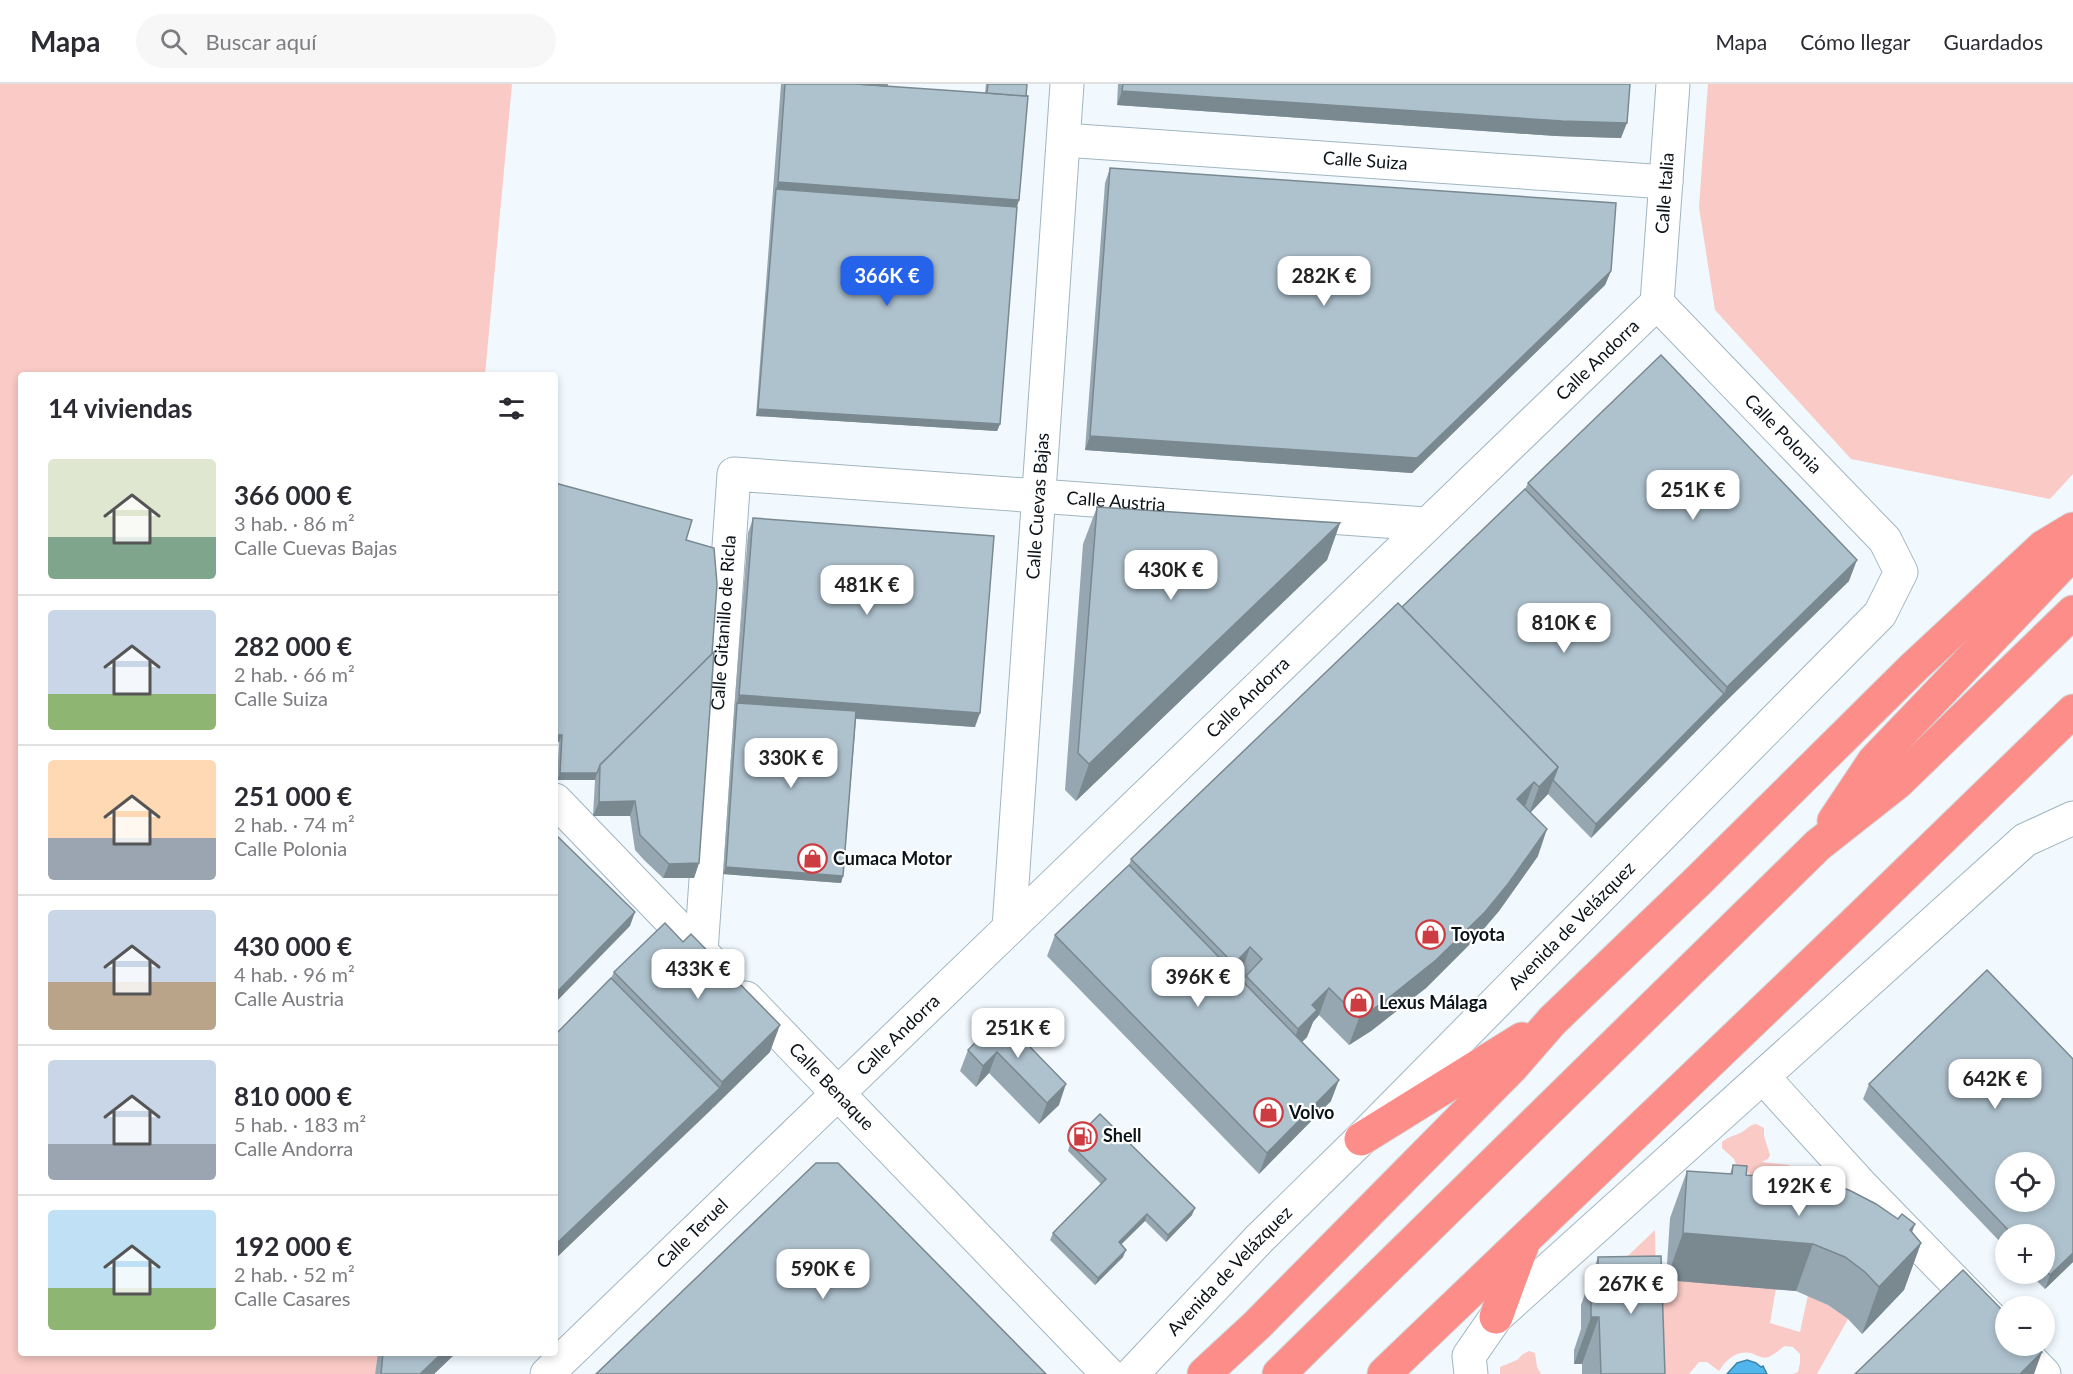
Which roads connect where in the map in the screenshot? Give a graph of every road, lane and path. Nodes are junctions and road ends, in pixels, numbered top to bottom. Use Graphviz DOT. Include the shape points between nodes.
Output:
graph roads {
  1 [pos="1067,84"];
  2 [pos="1673,84"];
  3 [pos="1064,140"];
  4 [pos="1666,182"];
  5 [pos="1657,303"];
  6 [pos="734,474"];
  7 [pos="1039,496"];
  8 [pos="1426,524"];
  9 [pos="2073,529"];
  10 [pos="2073,553"];
  11 [pos="1901,572"];
  12 [pos="2073,612"];
  13 [pos="2073,711"];
  14 [pos="558,803"];
  15 [pos="2073,818"];
  16 [pos="1818,845"];
  17 [pos="1009,928"];
  18 [pos="700,952"];
  19 [pos="1552,1021"];
  20 [pos="1764,1077"];
  21 [pos="837,1093"];
  22 [pos="1361,1139"];
  23 [pos="1526,1237"];
  24 [pos="1954,1280"];
  25 [pos="1930,1303"];
  26 [pos="1496,1317"];
  27 [pos="1995,1323"];
  28 [pos="2027,1356"];
  29 [pos="547,1374"];
  30 [pos="1108,1374"];
  31 [pos="1132,1374"];
  32 [pos="1204,1374"];
  33 [pos="1278,1374"];
  34 [pos="1384,1374"];
  35 [pos="1471,1374"];
  36 [pos="2044,1374"];
  1 -- 3 [label="street, Calle Cuevas Bajas"];
  2 -- 4 [label="street, Calle Italia"];
  3 -- 4 [label="street, Calle Suiza"];
  3 -- 7 [label="street, Calle Cuevas Bajas"];
  4 -- 5 [label="street, Calle Italia"];
  5 -- 8 [label="street, Calle Andorra"];
  5 -- 11 [label="street, Calle Polonia" via="1885,540"];
  6 -- 7 [label="street, Calle Austria"];
  6 -- 18 [label="street, Calle Gitanillo de Ricla"];
  7 -- 8 [label="street, Calle Austria"];
  7 -- 17 [label="street, Calle Cuevas Bajas"];
  8 -- 17 [label="street, Calle Andorra"];
  9 -- 19 [label="highway" via="2043,546"];
  10 -- 16 [label="highway" via="1874,760"];
  11 -- 22 [label="street, Avenida de Velázquez" via="1880,614"];
  12 -- 16 [label="highway" via="1898,782"];
  13 -- 23 [label="highway"];
  14 -- 18 [label="street, Calle Benaque"];
  15 -- 20 [label="street" via="2025,840"];
  16 -- 33 [label="highway"];
  17 -- 21 [label="street, Calle Andorra"];
  18 -- 21 [label="street, Calle Benaque"];
  19 -- 22 [label="highway"];
  19 -- 32 [label="highway" via="1503,1077"];
  20 -- 24 [label="street"];
  20 -- 26 [label="street"];
  21 -- 29 [label="street, Calle Teruel"];
  21 -- 30 [label="street, Calle Benaque"];
  22 -- 31 [label="street, Avenida de Velázquez" via="1259,1239"];
  23 -- 26 [label="highway"];
  23 -- 34 [label="highway"];
  24 -- 25 [label="street"];
  24 -- 27 [label="street"];
  26 -- 35 [label="street" via="1469,1356"];
  28 -- 36 [label="street"];
}
